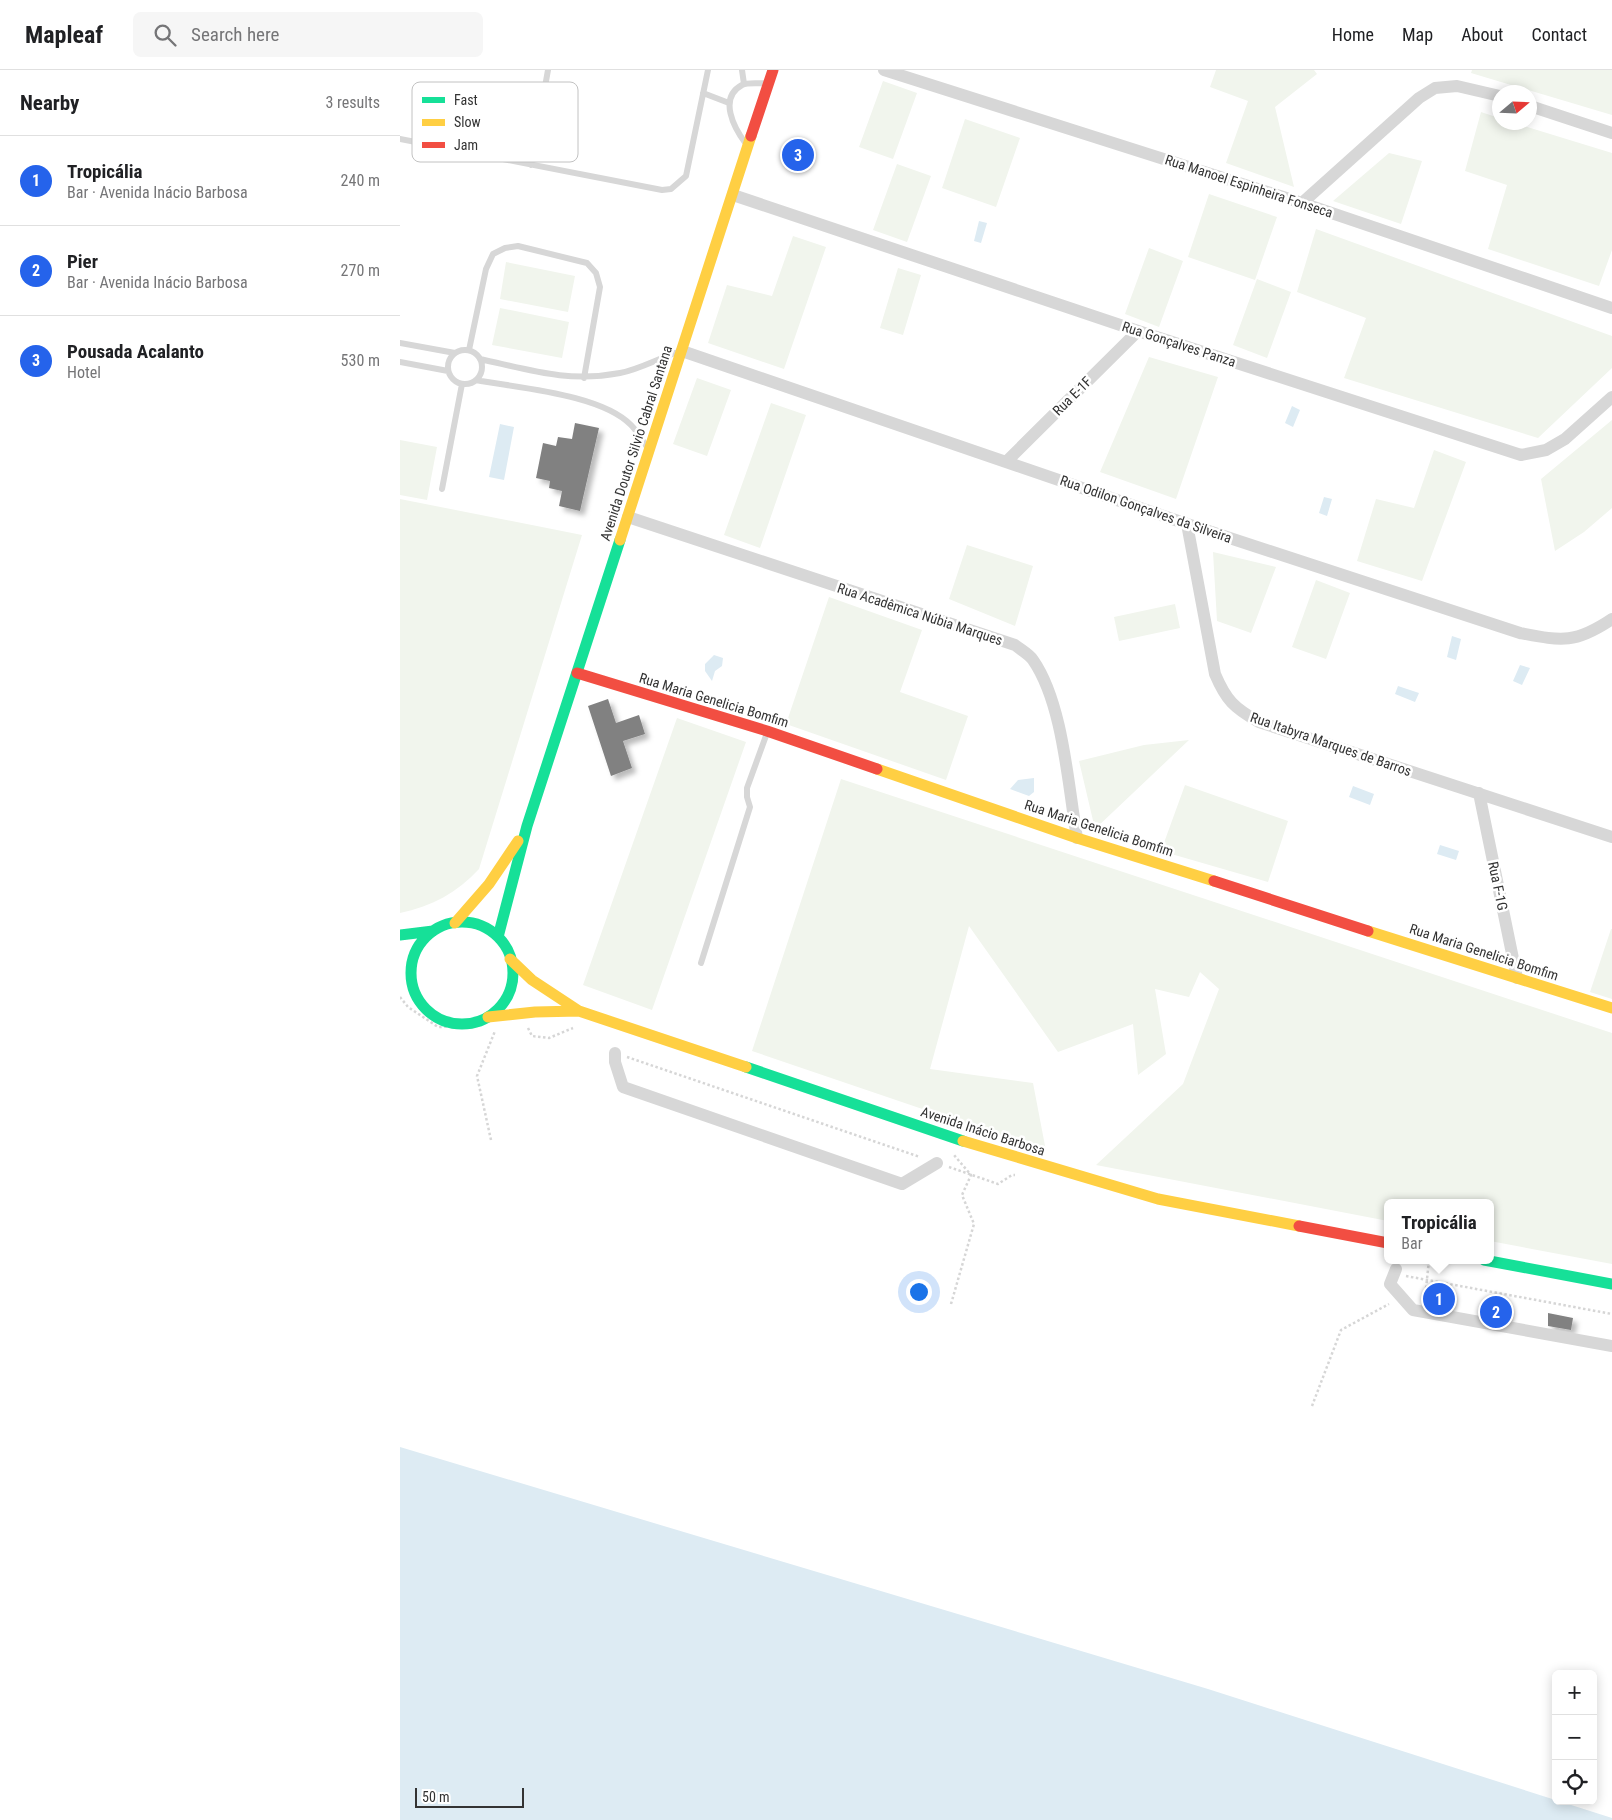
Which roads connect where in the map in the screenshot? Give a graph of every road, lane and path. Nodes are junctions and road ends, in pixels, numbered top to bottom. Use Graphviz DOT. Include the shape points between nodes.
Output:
graph roads {
  1 [pos="708,70"];
  2 [pos="742,70"];
  3 [pos="774,70"];
  4 [pos="884,70"];
  5 [pos="769,83"];
  6 [pos="744,84"];
  7 [pos="704,93"];
  8 [pos="1492,94"];
  9 [pos="729,103"];
  10 [pos="1537,108"];
  11 [pos="1612,133"];
  12 [pos="748,147"];
  13 [pos="516,162"];
  14 [pos="532,162"];
  15 [pos="531,165"];
  16 [pos="733,195"];
  17 [pos="1302,203"];
  18 [pos="1612,308"];
  19 [pos="1138,331"];
  20 [pos="400,342"];
  21 [pos="469,350"];
  22 [pos="682,351"];
  23 [pos="455,353"];
  24 [pos="480,359"];
  25 [pos="400,362"];
  26 [pos="448,371"];
  27 [pos="584,378"];
  28 [pos="476,380"];
  29 [pos="462,384"];
  30 [pos="1612,397"];
  31 [pos="649,450"];
  32 [pos="1006,462"];
  33 [pos="442,489"];
  34 [pos="628,517"];
  35 [pos="1187,524"];
  36 [pos="1612,619"];
  37 [pos="578,673"];
  38 [pos="767,731"];
  39 [pos="1479,794"];
  40 [pos="526,826"];
  41 [pos="1612,837"];
  42 [pos="1077,838"];
  43 [pos="455,922"];
  44 [pos="433,931"];
  45 [pos="400,934"];
  46 [pos="498,937"];
  47 [pos="510,959"];
  48 [pos="701,963"];
  49 [pos="400,978"];
  50 [pos="1516,978"];
  51 [pos="413,987"];
  52 [pos="400,997"];
  53 [pos="1612,1008"];
  54 [pos="579,1011"];
  55 [pos="484,1021"];
  56 [pos="496,1028"];
  57 [pos="615,1053"];
  58 [pos="491,1140"];
  59 [pos="952,1153"];
  60 [pos="937,1163"];
  61 [pos="1384,1242"];
  62 [pos="1494,1262"];
  63 [pos="1427,1264"];
  64 [pos="1396,1269"];
  65 [pos="1612,1284"];
  66 [pos="1401,1297"];
  67 [pos="951,1304"];
  68 [pos="1424,1312"];
  69 [pos="1612,1346"];
  70 [pos="1312,1406"];
  1 -- 7 [label="lane"];
  2 -- 6 [label="lane"];
  3 -- 5 [label="street, Avenida Doutor Silvio Cabral Santana"];
  4 -- 17 [label="street, Rua Manoel Espinheira Fonseca"];
  5 -- 6 [label="lane"];
  5 -- 12 [label="street, Avenida Doutor Silvio Cabral Santana"];
  6 -- 9 [label="lane" via="734,92"];
  7 -- 9 [label="lane"];
  7 -- 15 [label="lane" via="686,176 671,189 662,190"];
  8 -- 17 [label="street" via="1457,86 1435,88 1419,98"];
  9 -- 12 [label="lane" via="738,134"];
  10 -- 11 [label="street"];
  12 -- 16 [label="street, Avenida Doutor Silvio Cabral Santana"];
  13 -- 15 [label="lane"];
  14 -- 15 [label="lane"];
  16 -- 19 [label="street, Rua Gonçalves Panza"];
  16 -- 22 [label="street, Avenida Doutor Silvio Cabral Santana"];
  17 -- 18 [label="street, Rua Manoel Espinheira Fonseca"];
  19 -- 30 [label="street, Rua Gonçalves Panza" via="1521,455 1546,450 1565,439"];
  19 -- 32 [label="street, Rua E-1F"];
  20 -- 23 [label="lane"];
  21 -- 23 [label="lane"];
  21 -- 24 [label="lane"];
  21 -- 27 [label="lane" via="486,269 493,254 518,246 587,263 596,272 600,287"];
  22 -- 27 [label="lane" via="622,372"];
  22 -- 31 [label="street, Avenida Doutor Silvio Cabral Santana"];
  22 -- 32 [label="street, Rua Odilon Gonçalves da Silveira"];
  23 -- 26 [label="lane" via="449,361"];
  24 -- 27 [label="lane" via="559,376"];
  24 -- 28 [label="lane" via="481,370"];
  25 -- 26 [label="lane"];
  26 -- 29 [label="lane"];
  28 -- 29 [label="lane"];
  28 -- 31 [label="lane" via="586,400 607,408 630,424"];
  29 -- 33 [label="lane"];
  31 -- 34 [label="street, Avenida Doutor Silvio Cabral Santana"];
  32 -- 35 [label="street, Rua Odilon Gonçalves da Silveira"];
  34 -- 37 [label="street, Avenida Doutor Silvio Cabral Santana"];
  34 -- 42 [label="street, Rua Acadêmica Núbia Marques" via="1015,646 1032,658 1046,683 1058,727"];
  35 -- 36 [label="street, Rua Odilon Gonçalves da Silveira" via="1520,633 1558,640 1590,634"];
  35 -- 39 [label="street, Rua Itabyra Marques de Barros" via="1215,674 1223,693 1237,710 1259,722"];
  37 -- 38 [label="street, Rua Maria Genelicia Bomfim"];
  37 -- 40 [label="street, Avenida Doutor Silvio Cabral Santana"];
  38 -- 42 [label="street, Rua Maria Genelicia Bomfim"];
  38 -- 48 [label="lane" via="747,788 750,807"];
  39 -- 41 [label="street, Rua Itabyra Marques de Barros"];
  39 -- 50 [label="street, Rua F-1G"];
  40 -- 43 [label="street, Avenida Doutor Silvio Cabral Santana" via="502,867"];
  40 -- 46 [label="street, Avenida Doutor Silvio Cabral Santana"];
  42 -- 50 [label="street, Rua Maria Genelicia Bomfim"];
  43 -- 44 [label="street"];
  43 -- 46 [label="street" via="478,925"];
  44 -- 45 [label="street"];
  44 -- 51 [label="street" via="416,950 412,961"];
  46 -- 47 [label="street"];
  47 -- 54 [label="street, Avenida Inácio Barbosa" via="532,980"];
  47 -- 55 [label="street" via="511,985 506,998"];
  49 -- 51 [label="street"];
  50 -- 53 [label="street, Rua Maria Genelicia Bomfim"];
  51 -- 55 [label="street" via="426,1010 450,1023"];
  52 -- 55 [label="path" via="408,1007 438,1027 472,1028"];
  54 -- 55 [label="street, Avenida Inácio Barbosa" via="535,1012"];
  54 -- 61 [label="street, Avenida Inácio Barbosa" via="1045,1167 1158,1198"];
  56 -- 58 [label="path" via="476,1076"];
  57 -- 60 [label="street" via="623,1087 902,1184"];
  59 -- 67 [label="path" via="971,1175 962,1195 974,1224"];
  62 -- 65 [label="street"];
  63 -- 68 [label="path"];
  64 -- 66 [label="street" via="1390,1284"];
  66 -- 68 [label="street" via="1413,1310"];
  66 -- 70 [label="path" via="1341,1330"];
  68 -- 69 [label="street"];
}
